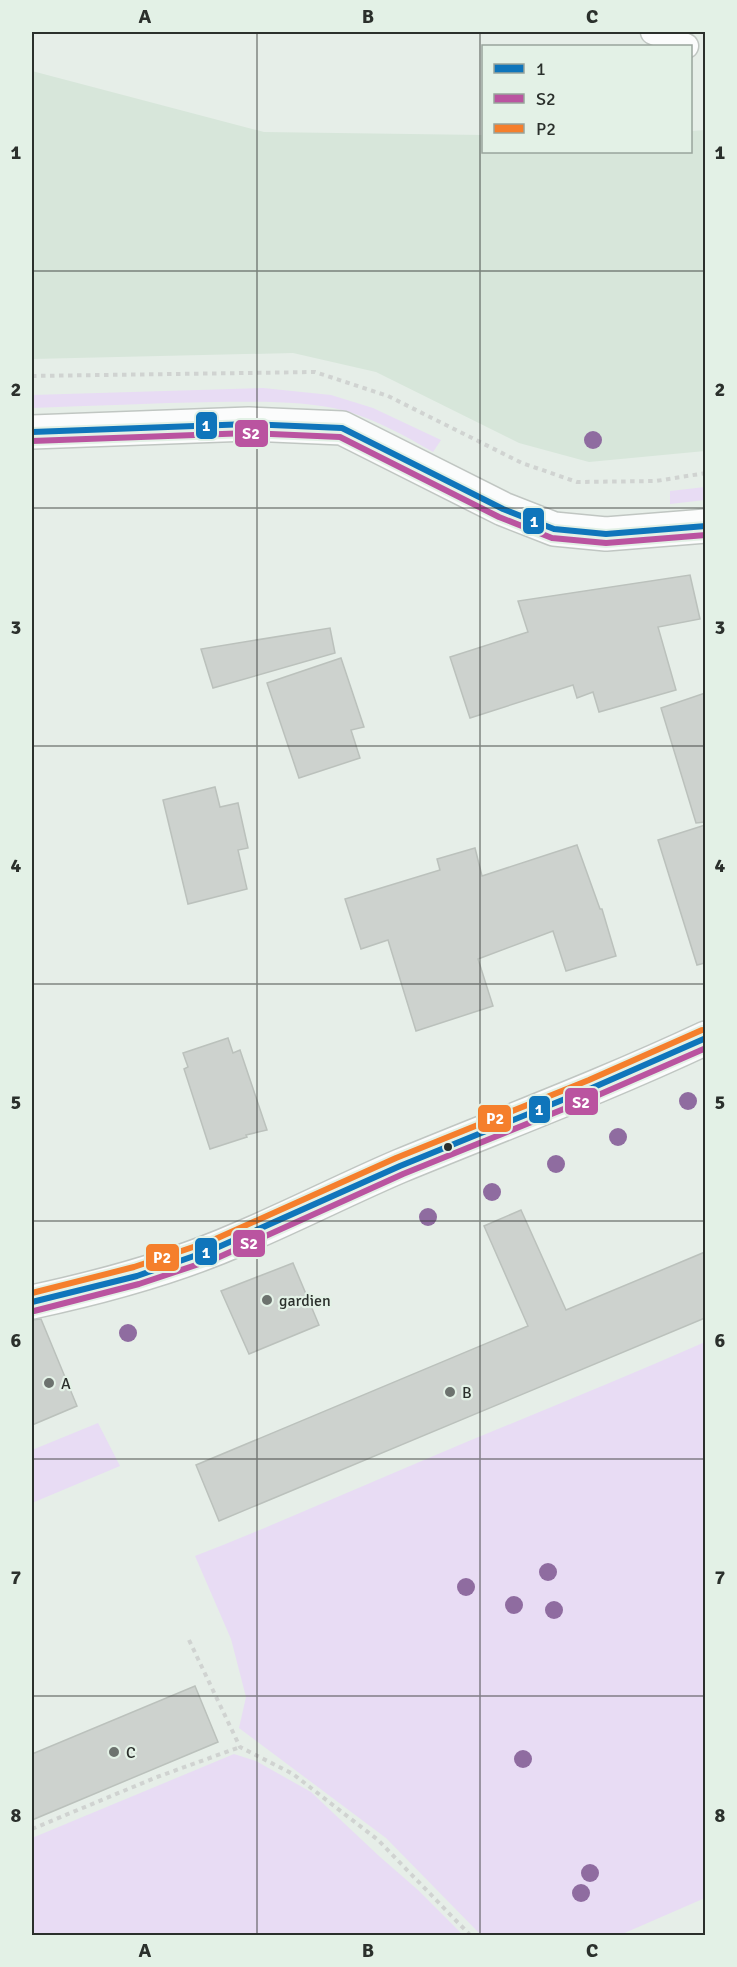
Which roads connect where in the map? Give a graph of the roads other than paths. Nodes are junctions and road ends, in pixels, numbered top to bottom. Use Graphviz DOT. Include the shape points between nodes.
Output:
graph roads {
  1 [pos="653,32"];
  2 [pos="684,45"];
  3 [pos="32,432"];
  4 [pos="705,526"];
  5 [pos="705,1038"];
  6 [pos="32,1302"];
  1 -- 2 [label="lane"];
  3 -- 4 [label="street" via="249,424 342,428 554,529 606,534"];
  5 -- 6 [label="street" via="643,1068 398,1167 237,1240 141,1275"];
}
